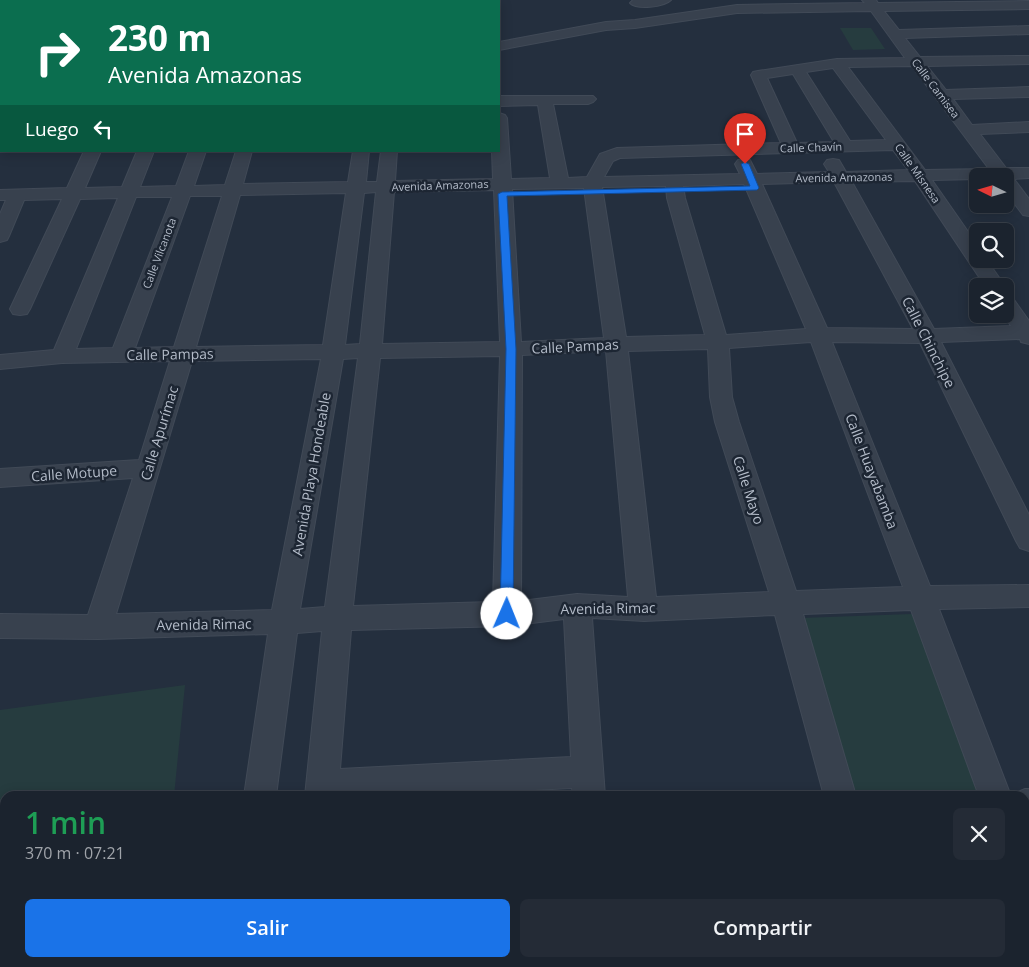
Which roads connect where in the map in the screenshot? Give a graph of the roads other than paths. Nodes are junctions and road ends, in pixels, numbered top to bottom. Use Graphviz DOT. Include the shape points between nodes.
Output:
graph roads {
  1 [pos="664,0"];
  2 [pos="637,3"];
  3 [pos="801,4"];
  4 [pos="872,4"];
  5 [pos="735,5"];
  6 [pos="1029,5"];
  7 [pos="1029,30"];
  8 [pos="896,34"];
  9 [pos="500,46"];
  10 [pos="916,60"];
  11 [pos="1029,60"];
  12 [pos="837,63"];
  13 [pos="797,69"];
  14 [pos="1029,92"];
  15 [pos="942,95"];
  16 [pos="588,99"];
  17 [pos="500,101"];
  18 [pos="545,101"];
  19 [pos="1029,127"];
  20 [pos="968,130"];
  21 [pos="500,142"];
  22 [pos="898,145"];
  23 [pos="845,146"];
  24 [pos="791,147"];
  25 [pos="821,147"];
  26 [pos="739,150"];
  27 [pos="93,152"];
  28 [pos="146,152"];
  29 [pos="198,152"];
  30 [pos="244,152"];
  31 [pos="361,152"];
  32 [pos="389,152"];
  33 [pos="996,168"];
  34 [pos="1029,172"];
  35 [pos="1014,176"];
  36 [pos="923,179"];
  37 [pos="969,179"];
  38 [pos="1014,180"];
  39 [pos="844,181"];
  40 [pos="1029,181"];
  41 [pos="969,182"];
  42 [pos="560,183"];
  43 [pos="752,183"];
  44 [pos="675,185"];
  45 [pos="355,188"];
  46 [pos="592,188"];
  47 [pos="502,189"];
  48 [pos="232,191"];
  49 [pos="182,192"];
  50 [pos="385,192"];
  51 [pos="1014,192"];
  52 [pos="128,193"];
  53 [pos="73,194"];
  54 [pos="8,195"];
  55 [pos="1029,211"];
  56 [pos="0,236"];
  57 [pos="990,278"];
  58 [pos="20,309"];
  59 [pos="1014,314"];
  60 [pos="1028,333"];
  61 [pos="819,335"];
  62 [pos="927,336"];
  63 [pos="718,342"];
  64 [pos="616,344"];
  65 [pos="511,349"];
  66 [pos="370,352"];
  67 [pos="333,353"];
  68 [pos="183,354"];
  69 [pos="121,355"];
  70 [pos="62,356"];
  71 [pos="0,362"];
  72 [pos="149,468"];
  73 [pos="0,478"];
  74 [pos="1029,541"];
  75 [pos="1029,596"];
  76 [pos="921,598"];
  77 [pos="786,603"];
  78 [pos="577,606"];
  79 [pos="644,609"];
  80 [pos="507,614"];
  81 [pos="338,618"];
  82 [pos="284,622"];
  83 [pos="0,626"];
  84 [pos="98,627"];
  85 [pos="588,784"];
  86 [pos="261,791"];
  87 [pos="322,791"];
  88 [pos="839,791"];
  89 [pos="993,791"];
  1 -- 2 [label="street"];
  3 -- 4 [label="street"];
  3 -- 5 [label="street"];
  4 -- 6 [label="street"];
  4 -- 8 [label="street, Calle Camisea"];
  5 -- 9 [label="street"];
  7 -- 8 [label="street"];
  8 -- 10 [label="street, Calle Camisea"];
  10 -- 11 [label="street"];
  10 -- 12 [label="street"];
  10 -- 15 [label="street, Calle Camisea"];
  12 -- 13 [label="street"];
  12 -- 22 [label="street, Calle Misnesa"];
  13 -- 23 [label="street"];
  13 -- 24 [label="street" via="758,75"];
  14 -- 15 [label="street"];
  15 -- 20 [label="street, Calle Camisea"];
  16 -- 18 [label="street"];
  17 -- 18 [label="street"];
  18 -- 42 [label="street"];
  19 -- 20 [label="street"];
  20 -- 33 [label="street, Calle Camisea"];
  21 -- 47 [label="street"];
  22 -- 23 [label="street, Calle Chavín"];
  22 -- 36 [label="street, Calle Misnesa"];
  23 -- 25 [label="street, Calle Chavín"];
  24 -- 25 [label="street, Calle Chavín"];
  24 -- 26 [label="street, Calle Chavín"];
  25 -- 39 [label="street, Calle Chinchipe"];
  26 -- 43 [label="street, Calle Huayabamba"];
  26 -- 46 [label="street, Calle Chavín" via="617,153 606,158"];
  27 -- 53 [label="street"];
  28 -- 52 [label="street"];
  29 -- 49 [label="street, Calle Vilcanota"];
  30 -- 48 [label="street, Calle Apurímac"];
  31 -- 45 [label="street, Avenida Playa Hondeable"];
  32 -- 50 [label="street"];
  34 -- 35 [label="street, Avenida Amazonas"];
  36 -- 37 [label="street, Avenida Amazonas"];
  36 -- 39 [label="street, Avenida Amazonas"];
  36 -- 41 [label="street, Avenida Amazonas"];
  36 -- 57 [label="street, Calle Misnesa"];
  38 -- 40 [label="street, Avenida Amazonas"];
  39 -- 43 [label="street, Avenida Amazonas"];
  39 -- 62 [label="street, Calle Chinchipe"];
  42 -- 46 [label="street, Avenida Amazonas"];
  42 -- 47 [label="street, Avenida Amazonas"];
  43 -- 44 [label="street, Avenida Amazonas"];
  43 -- 61 [label="street, Calle Huayabamba"];
  44 -- 46 [label="street, Avenida Amazonas"];
  44 -- 63 [label="street, Calle Mayo"];
  45 -- 48 [label="street, Avenida Amazonas"];
  45 -- 50 [label="street, Avenida Amazonas"];
  45 -- 67 [label="street, Avenida Playa Hondeable"];
  46 -- 47 [label="street, Avenida Amazonas"];
  46 -- 64 [label="street"];
  47 -- 50 [label="street, Avenida Amazonas"];
  47 -- 65 [label="street"];
  48 -- 49 [label="street, Avenida Amazonas"];
  48 -- 68 [label="street, Calle Apurímac"];
  49 -- 52 [label="street, Avenida Amazonas"];
  49 -- 69 [label="street, Calle Vilcanota"];
  50 -- 66 [label="street"];
  51 -- 55 [label="street, Calle Camisea"];
  52 -- 53 [label="street, Avenida Amazonas"];
  52 -- 70 [label="street"];
  53 -- 54 [label="street, Avenida Amazonas"];
  53 -- 58 [label="street"];
  54 -- 56 [label="street"];
  59 -- 60 [label="street"];
  60 -- 62 [label="street, Calle Pampas"];
  61 -- 62 [label="street, Calle Pampas"];
  61 -- 63 [label="street, Calle Pampas"];
  61 -- 76 [label="street, Calle Huayabamba"];
  62 -- 74 [label="street, Calle Chinchipe"];
  63 -- 64 [label="street, Calle Pampas"];
  63 -- 77 [label="street, Calle Mayo" via="721,397 727,422"];
  64 -- 65 [label="street, Calle Pampas"];
  64 -- 79 [label="street"];
  65 -- 66 [label="street, Calle Pampas"];
  65 -- 80 [label="street"];
  66 -- 67 [label="street, Calle Pampas"];
  66 -- 81 [label="street"];
  67 -- 68 [label="street, Calle Pampas"];
  67 -- 82 [label="street, Avenida Playa Hondeable"];
  68 -- 69 [label="street, Calle Pampas"];
  68 -- 72 [label="street, Calle Apurímac"];
  69 -- 70 [label="street, Calle Pampas"];
  70 -- 71 [label="street, Calle Pampas"];
  72 -- 73 [label="street, Calle Motupe"];
  72 -- 84 [label="street, Calle Apurímac"];
  75 -- 76 [label="street, Avenida Rimac"];
  76 -- 77 [label="street, Avenida Rimac"];
  76 -- 89 [label="street, Calle Huayabamba"];
  77 -- 79 [label="street, Avenida Rimac"];
  77 -- 88 [label="street, Calle Mayo"];
  78 -- 79 [label="street, Avenida Rimac"];
  78 -- 80 [label="street, Avenida Rimac"];
  78 -- 85 [label="street"];
  80 -- 81 [label="street, Avenida Rimac"];
  81 -- 82 [label="street, Avenida Rimac"];
  81 -- 87 [label="street"];
  82 -- 84 [label="street, Avenida Rimac"];
  82 -- 86 [label="street, Avenida Playa Hondeable"];
  83 -- 84 [label="street, Avenida Rimac"];
  85 -- 87 [label="street"];
}
